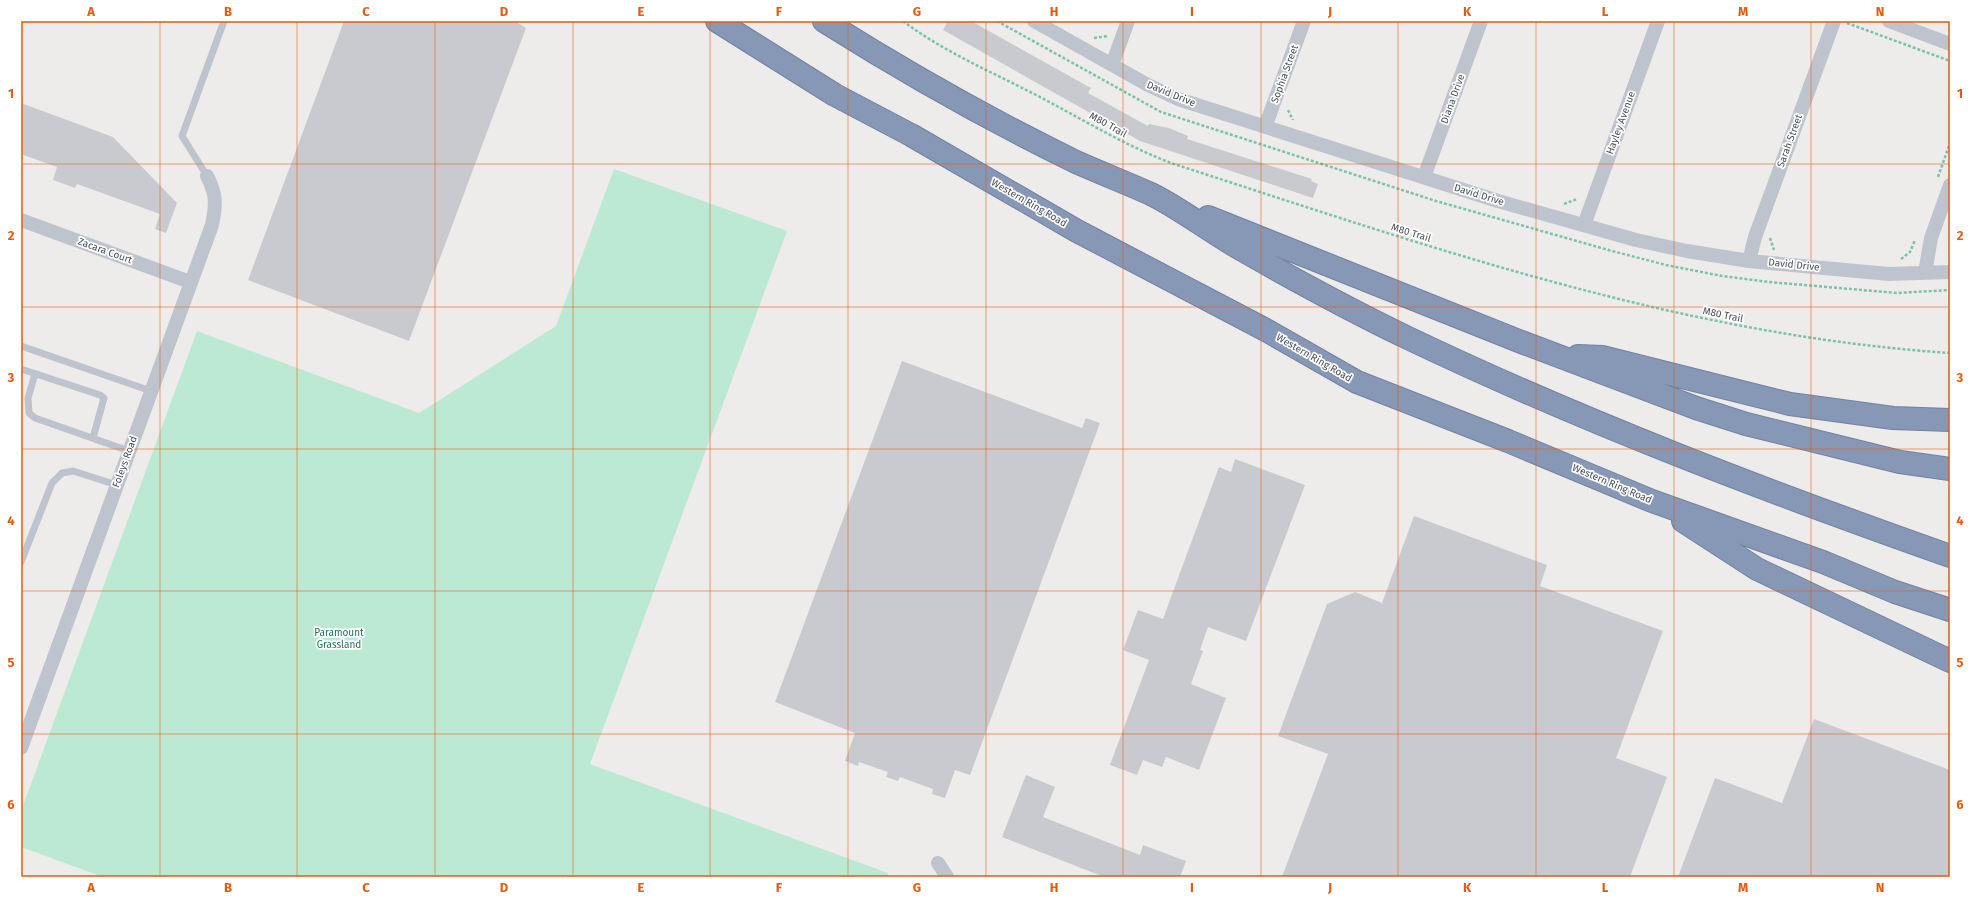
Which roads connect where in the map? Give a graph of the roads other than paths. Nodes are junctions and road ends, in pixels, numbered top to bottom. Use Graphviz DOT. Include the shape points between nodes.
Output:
graph roads {
  1 [pos="224,21"];
  2 [pos="717,21"];
  3 [pos="824,21"];
  4 [pos="1034,21"];
  5 [pos="1128,21"];
  6 [pos="1304,21"];
  7 [pos="1481,21"];
  8 [pos="1658,21"];
  9 [pos="1889,21"];
  10 [pos="1839,22"];
  11 [pos="1950,44"];
  12 [pos="1112,65"];
  13 [pos="1266,127"];
  14 [pos="207,176"];
  15 [pos="1424,177"];
  16 [pos="1950,185"];
  17 [pos="1152,195"];
  18 [pos="21,220"];
  19 [pos="1584,225"];
  20 [pos="1749,261"];
  21 [pos="1950,272"];
  22 [pos="1925,273"];
  23 [pos="190,282"];
  24 [pos="21,346"];
  25 [pos="1555,355"];
  26 [pos="21,369"];
  27 [pos="35,374"];
  28 [pos="151,391"];
  29 [pos="1950,420"];
  30 [pos="93,438"];
  31 [pos="129,451"];
  32 [pos="1950,468"];
  33 [pos="117,485"];
  34 [pos="1652,501"];
  35 [pos="1950,556"];
  36 [pos="21,562"];
  37 [pos="1950,610"];
  38 [pos="1950,661"];
  39 [pos="21,748"];
  40 [pos="938,863"];
  41 [pos="947,877"];
  1 -- 14 [label="lane" via="182,136"];
  2 -- 34 [label="highway, Western Ring Road" via="834,95 911,135 1077,231 1264,329 1357,382"];
  3 -- 17 [label="highway" via="998,122 1075,161"];
  4 -- 12 [label="street, David Drive"];
  5 -- 12 [label="street"];
  6 -- 13 [label="street, Sophia Street"];
  7 -- 15 [label="street, Diana Drive"];
  8 -- 19 [label="street, Hayley Avenue"];
  9 -- 11 [label="street"];
  10 -- 20 [label="street, Sarah Street" via="1755,237"];
  12 -- 13 [label="street, David Drive" via="1178,99"];
  13 -- 15 [label="street, David Drive"];
  14 -- 23 [label="street, Foleys Road" via="214,189 216,206 212,225"];
  15 -- 19 [label="street, David Drive"];
  16 -- 22 [label="street" via="1930,238"];
  17 -- 25 [label="highway"];
  17 -- 35 [label="highway" via="1305,285 1505,383 1748,483"];
  18 -- 23 [label="street, Zacara Court"];
  19 -- 20 [label="street, David Drive" via="1636,240"];
  20 -- 22 [label="street, David Drive" via="1889,274"];
  21 -- 22 [label="street, David Drive"];
  23 -- 28 [label="street, Foleys Road"];
  24 -- 28 [label="lane"];
  25 -- 29 [label="highway" via="1602,357 1790,404 1893,418"];
  25 -- 32 [label="highway" via="1746,424 1900,462"];
  26 -- 27 [label="lane"];
  27 -- 30 [label="lane" via="28,398 29,413 35,418"];
  27 -- 30 [label="lane" via="104,398"];
  28 -- 31 [label="street, Foleys Road"];
  30 -- 31 [label="lane"];
  31 -- 33 [label="street, Foleys Road"];
  33 -- 36 [label="lane" via="73,471 62,473 52,483"];
  33 -- 39 [label="street, Foleys Road"];
  34 -- 37 [label="highway, Western Ring Road"];
  34 -- 38 [label="highway" via="1756,569"];
  40 -- 41 [label="street"];
}
